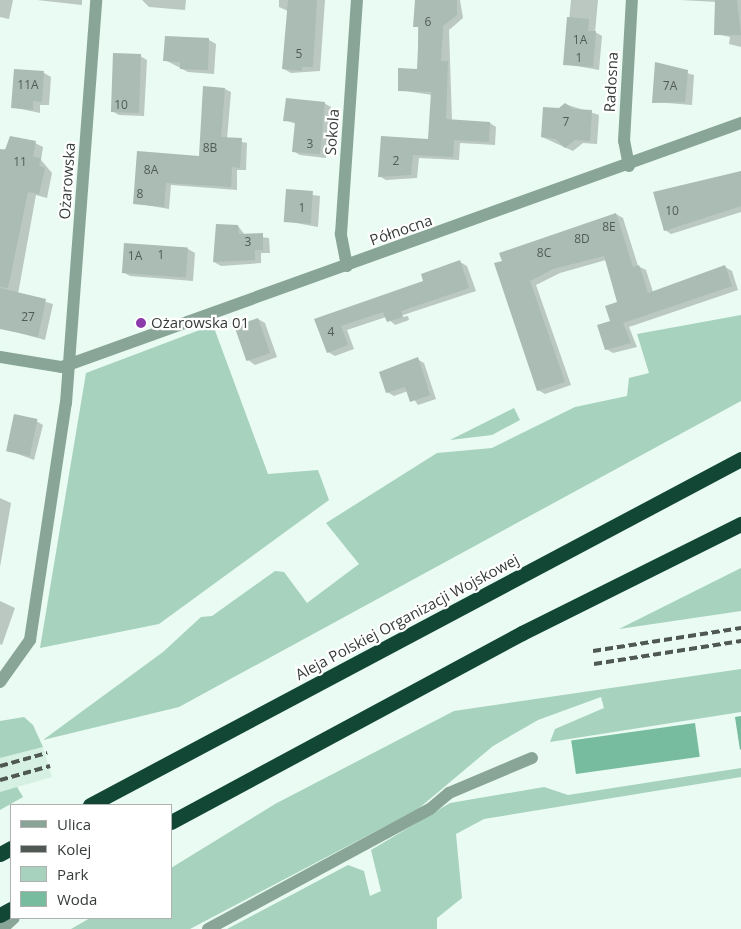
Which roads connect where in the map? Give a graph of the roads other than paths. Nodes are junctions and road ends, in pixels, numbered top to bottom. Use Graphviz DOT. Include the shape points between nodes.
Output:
graph roads {
  1 [pos="96,0"];
  2 [pos="357,0"];
  3 [pos="632,0"];
  4 [pos="741,123"];
  5 [pos="629,166"];
  6 [pos="346,266"];
  7 [pos="0,357"];
  8 [pos="70,364"];
  9 [pos="741,459"];
  10 [pos="741,524"];
  11 [pos="0,682"];
  12 [pos="532,758"];
  13 [pos="92,804"];
  14 [pos="172,821"];
  15 [pos="13,919"];
  16 [pos="2,929"];
  17 [pos="208,929"];
  1 -- 8 [label="street, Ożarowska"];
  2 -- 6 [label="street, Sokola" via="341,234"];
  3 -- 5 [label="street, Radosna" via="624,140"];
  4 -- 5 [label="street, Północna"];
  5 -- 6 [label="street, Północna"];
  6 -- 8 [label="street, Północna"];
  7 -- 8 [label="street, Północna" via="50,367"];
  8 -- 11 [label="street, Ożarowska" via="37,610 30,640"];
  9 -- 13 [label="highway, Aleja Polskiej Organizacji Wojskowej"];
  10 -- 14 [label="highway" via="522,633"];
  12 -- 17 [label="street" via="448,793 414,818"];
  15 -- 16 [label="street"];
}
